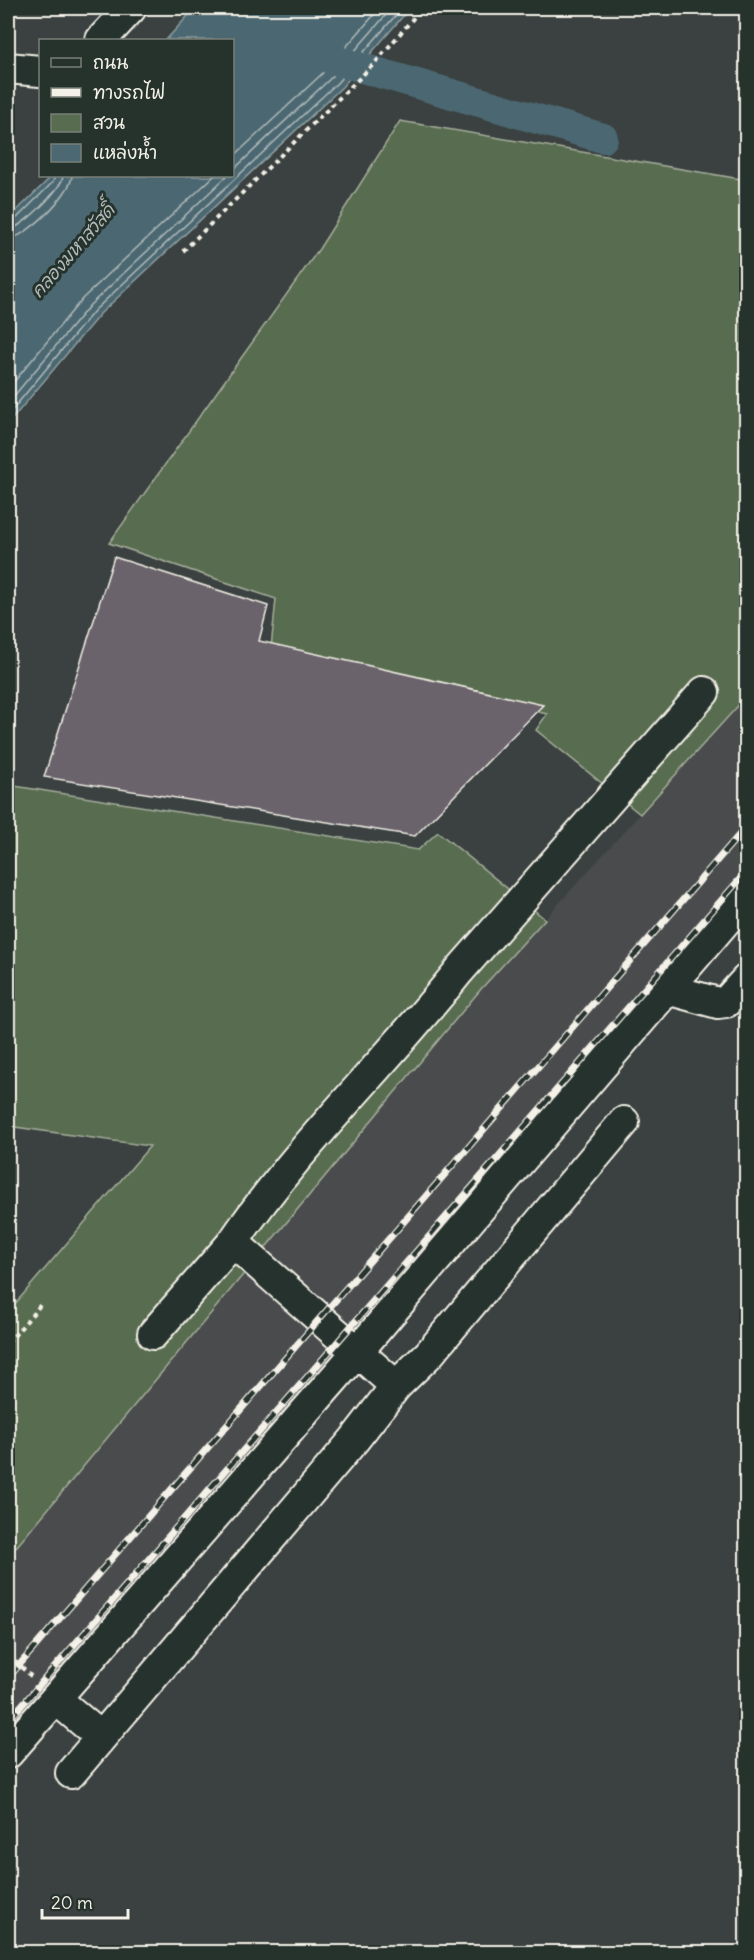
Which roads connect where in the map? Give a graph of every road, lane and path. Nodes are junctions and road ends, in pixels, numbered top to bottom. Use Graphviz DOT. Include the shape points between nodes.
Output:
graph roads {
  1 [pos="131,8"];
  2 [pos="422,8"];
  3 [pos="102,39"];
  4 [pos="8,68"];
  5 [pos="39,71"];
  6 [pos="183,251"];
  7 [pos="704,692"];
  8 [pos="747,897"];
  9 [pos="747,980"];
  10 [pos="667,989"];
  11 [pos="624,1122"];
  12 [pos="233,1242"];
  13 [pos="42,1303"];
  14 [pos="153,1334"];
  15 [pos="8,1343"];
  16 [pos="358,1351"];
  17 [pos="396,1386"];
  18 [pos="56,1699"];
  19 [pos="101,1737"];
  20 [pos="8,1753"];
  21 [pos="71,1773"];
  1 -- 3 [label="street"];
  2 -- 6 [label="path" via="375,63"];
  4 -- 5 [label="street"];
  7 -- 12 [label="street" via="327,1121"];
  8 -- 10 [label="street"];
  9 -- 10 [label="street" via="726,1002 718,1003"];
  10 -- 16 [label="street"];
  11 -- 17 [label="street" via="429,1354"];
  12 -- 14 [label="street"];
  12 -- 16 [label="street"];
  13 -- 15 [label="path"];
  16 -- 17 [label="street"];
  16 -- 18 [label="street"];
  17 -- 19 [label="street"];
  18 -- 19 [label="street"];
  18 -- 20 [label="street"];
  19 -- 21 [label="street"];
}
